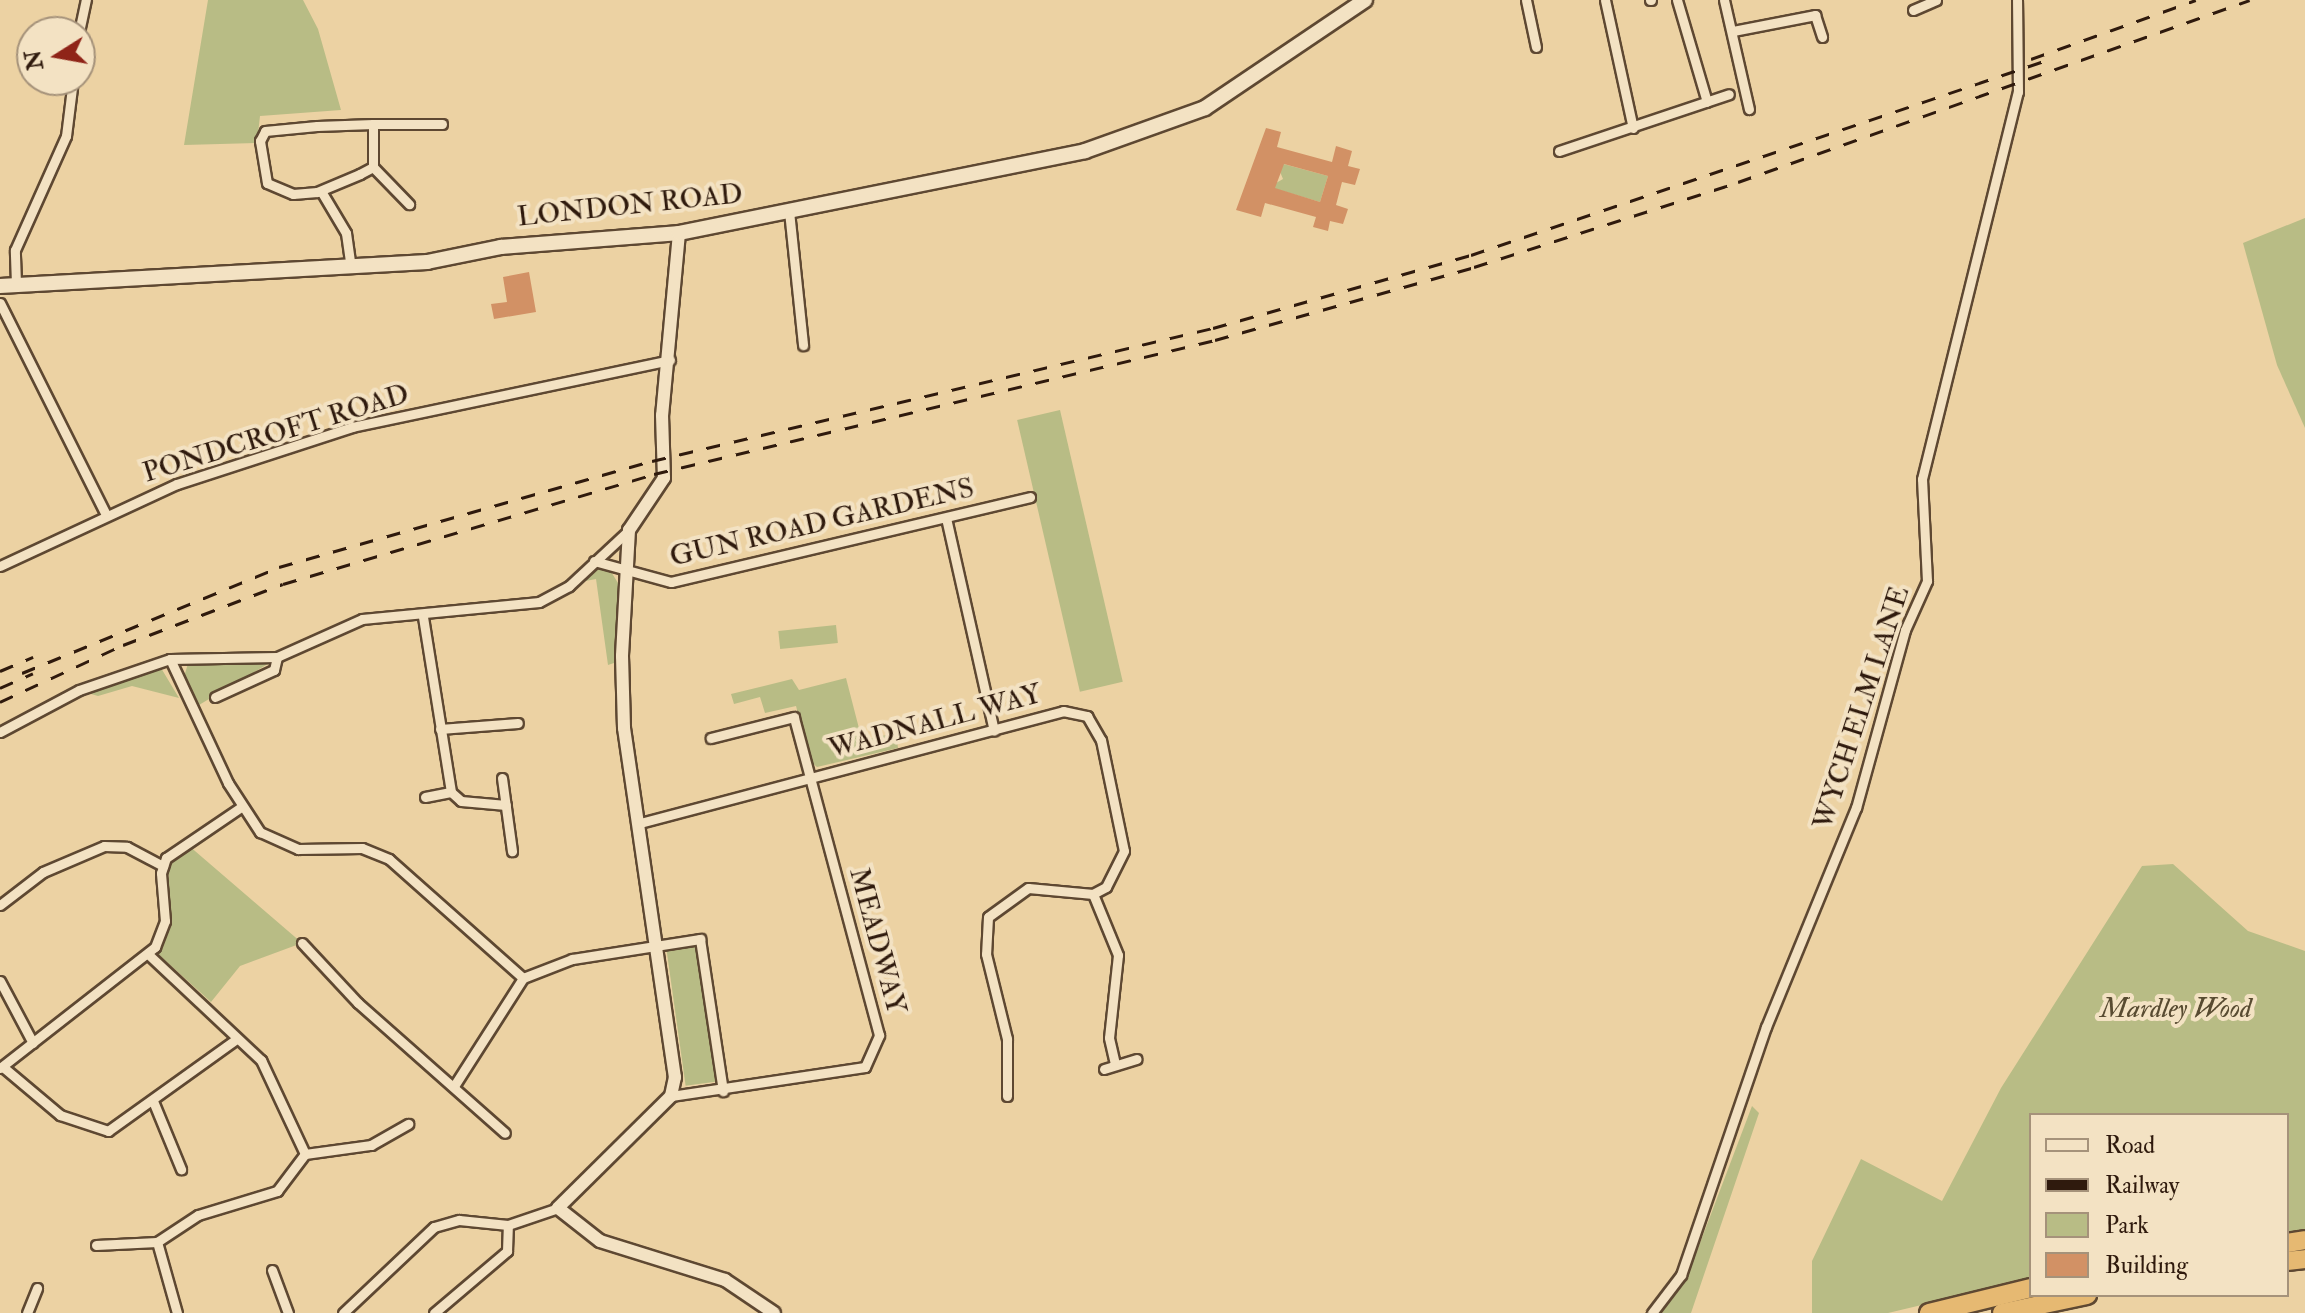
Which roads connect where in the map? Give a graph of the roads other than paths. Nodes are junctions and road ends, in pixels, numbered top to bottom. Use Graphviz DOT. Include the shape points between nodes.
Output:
graph roads {
  1 [pos="1365,0"];
  2 [pos="1526,0"];
  3 [pos="1605,0"];
  4 [pos="1677,0"];
  5 [pos="1724,0"];
  6 [pos="1936,0"];
  7 [pos="2017,0"];
  8 [pos="1913,10"];
  9 [pos="1733,31"];
  10 [pos="1822,37"];
  11 [pos="1536,47"];
  12 [pos="1729,94"];
  13 [pos="71,96"];
  14 [pos="1707,102"];
  15 [pos="1749,109"];
  16 [pos="373,124"];
  17 [pos="442,124"];
  18 [pos="1633,128"];
  19 [pos="1559,151"];
  20 [pos="373,167"];
  21 [pos="321,191"];
  22 [pos="409,204"];
  23 [pos="789,211"];
  24 [pos="679,233"];
  25 [pos="350,263"];
  26 [pos="16,284"];
  27 [pos="0,286"];
  28 [pos="0,303"];
  29 [pos="803,345"];
  30 [pos="670,360"];
  31 [pos="1030,497"];
  32 [pos="105,513"];
  33 [pos="946,518"];
  34 [pos="629,530"];
  35 [pos="594,561"];
  36 [pos="0,566"];
  37 [pos="624,572"];
  38 [pos="423,617"];
  39 [pos="277,657"];
  40 [pos="170,659"];
  41 [pos="215,697"];
  42 [pos="518,723"];
  43 [pos="440,729"];
  44 [pos="994,731"];
  45 [pos="0,732"];
  46 [pos="711,738"];
  47 [pos="502,778"];
  48 [pos="810,778"];
  49 [pos="451,792"];
  50 [pos="425,797"];
  51 [pos="506,805"];
  52 [pos="241,807"];
  53 [pos="640,823"];
  54 [pos="512,851"];
  55 [pos="163,866"];
  56 [pos="1093,894"];
  57 [pos="0,905"];
  58 [pos="302,943"];
  59 [pos="660,945"];
  60 [pos="148,954"];
  61 [pos="523,978"];
  62 [pos="0,981"];
  63 [pos="235,1040"];
  64 [pos="33,1043"];
  65 [pos="1137,1059"];
  66 [pos="1115,1064"];
  67 [pos="2,1068"];
  68 [pos="1104,1069"];
  69 [pos="454,1086"];
  70 [pos="723,1091"];
  71 [pos="671,1096"];
  72 [pos="1007,1096"];
  73 [pos="153,1101"];
  74 [pos="408,1124"];
  75 [pos="505,1133"];
  76 [pos="305,1154"];
  77 [pos="181,1169"];
  78 [pos="558,1208"];
  79 [pos="508,1225"];
  80 [pos="157,1242"];
  81 [pos="96,1245"];
  82 [pos="272,1270"];
  83 [pos="37,1288"];
  84 [pos="2029,1288"];
  85 [pos="2078,1297"];
  86 [pos="27,1313"];
  87 [pos="177,1313"];
  88 [pos="288,1313"];
  89 [pos="343,1313"];
  90 [pos="434,1313"];
  91 [pos="774,1313"];
  92 [pos="1652,1313"];
  93 [pos="1929,1313"];
  94 [pos="2002,1313"];
  1 -- 23 [label="main road, LONDON ROAD" via="1234,92 1166,125 1085,151"];
  2 -- 11 [label="street"];
  3 -- 18 [label="street"];
  4 -- 14 [label="street"];
  5 -- 9 [label="street"];
  6 -- 8 [label="street"];
  7 -- 92 [label="street, WYCH ELM LANE" via="2018,92 1922,479 1927,581 1905,630 1856,808 1766,1027 1681,1275"];
  9 -- 10 [label="street" via="1815,15"];
  9 -- 15 [label="street"];
  12 -- 14 [label="street"];
  13 -- 26 [label="street" via="66,136 15,250"];
  14 -- 18 [label="street"];
  16 -- 17 [label="street"];
  16 -- 20 [label="street"];
  16 -- 21 [label="street" via="265,131 260,141 267,183 293,194"];
  18 -- 19 [label="street"];
  20 -- 21 [label="street"];
  20 -- 22 [label="street"];
  21 -- 25 [label="street" via="346,233"];
  23 -- 24 [label="main road, LONDON ROAD"];
  23 -- 29 [label="street"];
  24 -- 25 [label="main road, LONDON ROAD" via="501,247 427,262"];
  24 -- 30 [label="street"];
  25 -- 26 [label="main road, LONDON ROAD"];
  26 -- 27 [label="main road, LONDON ROAD"];
  28 -- 32 [label="street"];
  30 -- 32 [label="street, PONDCROFT ROAD" via="352,427"];
  30 -- 34 [label="street" via="662,415 664,478"];
  31 -- 33 [label="street, GUN ROAD GARDENS"];
  32 -- 36 [label="street, PONDCROFT ROAD"];
  33 -- 37 [label="street, GUN ROAD GARDENS" via="671,582"];
  33 -- 44 [label="street"];
  34 -- 35 [label="street"];
  34 -- 37 [label="street"];
  35 -- 37 [label="street, GUN ROAD GARDENS"];
  35 -- 38 [label="street" via="558,594 539,602"];
  37 -- 53 [label="street" via="624,728"];
  38 -- 39 [label="street" via="362,619"];
  38 -- 43 [label="street"];
  39 -- 40 [label="street"];
  39 -- 41 [label="street" via="274,670"];
  40 -- 45 [label="street" via="79,690"];
  40 -- 52 [label="street"];
  42 -- 43 [label="street"];
  43 -- 49 [label="street"];
  44 -- 48 [label="street, WADNALL WAY"];
  44 -- 56 [label="street, WADNALL WAY" via="1063,711 1087,716 1101,740 1124,836 1118,871"];
  46 -- 48 [label="street, MEADWAY" via="794,717"];
  47 -- 51 [label="street"];
  48 -- 53 [label="street, WADNALL WAY"];
  48 -- 70 [label="street, MEADWAY" via="879,1035 875,1055 865,1067"];
  49 -- 50 [label="street"];
  49 -- 51 [label="street" via="461,801"];
  51 -- 54 [label="street"];
  52 -- 55 [label="street" via="184,840"];
  52 -- 61 [label="street" via="260,832 283,846 362,848 389,859"];
  53 -- 59 [label="street"];
  55 -- 57 [label="street" via="127,847 104,846 43,872"];
  55 -- 60 [label="street" via="165,921"];
  56 -- 66 [label="street" via="1118,955 1109,1038"];
  56 -- 72 [label="street" via="1028,888 988,917 986,954 1007,1039"];
  58 -- 69 [label="street" via="358,1003"];
  59 -- 61 [label="street" via="563,961"];
  59 -- 70 [label="street" via="700,939"];
  59 -- 71 [label="street"];
  60 -- 63 [label="street"];
  60 -- 64 [label="street"];
  61 -- 69 [label="street"];
  62 -- 64 [label="street"];
  63 -- 73 [label="street"];
  63 -- 76 [label="street" via="261,1060"];
  64 -- 67 [label="street"];
  65 -- 66 [label="street"];
  66 -- 68 [label="street"];
  67 -- 73 [label="street" via="60,1115 89,1129 108,1131"];
  69 -- 75 [label="street"];
  70 -- 71 [label="street, MEADWAY"];
  71 -- 78 [label="street"];
  73 -- 77 [label="street"];
  74 -- 76 [label="street" via="371,1145"];
  76 -- 80 [label="street" via="277,1191 198,1215"];
  78 -- 79 [label="street"];
  78 -- 91 [label="street" via="600,1241 725,1280"];
  79 -- 89 [label="street" via="459,1220 434,1227"];
  79 -- 90 [label="street" via="507,1251"];
  80 -- 81 [label="street"];
  80 -- 87 [label="street"];
  82 -- 88 [label="street"];
  83 -- 86 [label="street"];
  84 -- 93 [label="highway"];
  85 -- 94 [label="highway"];
}
